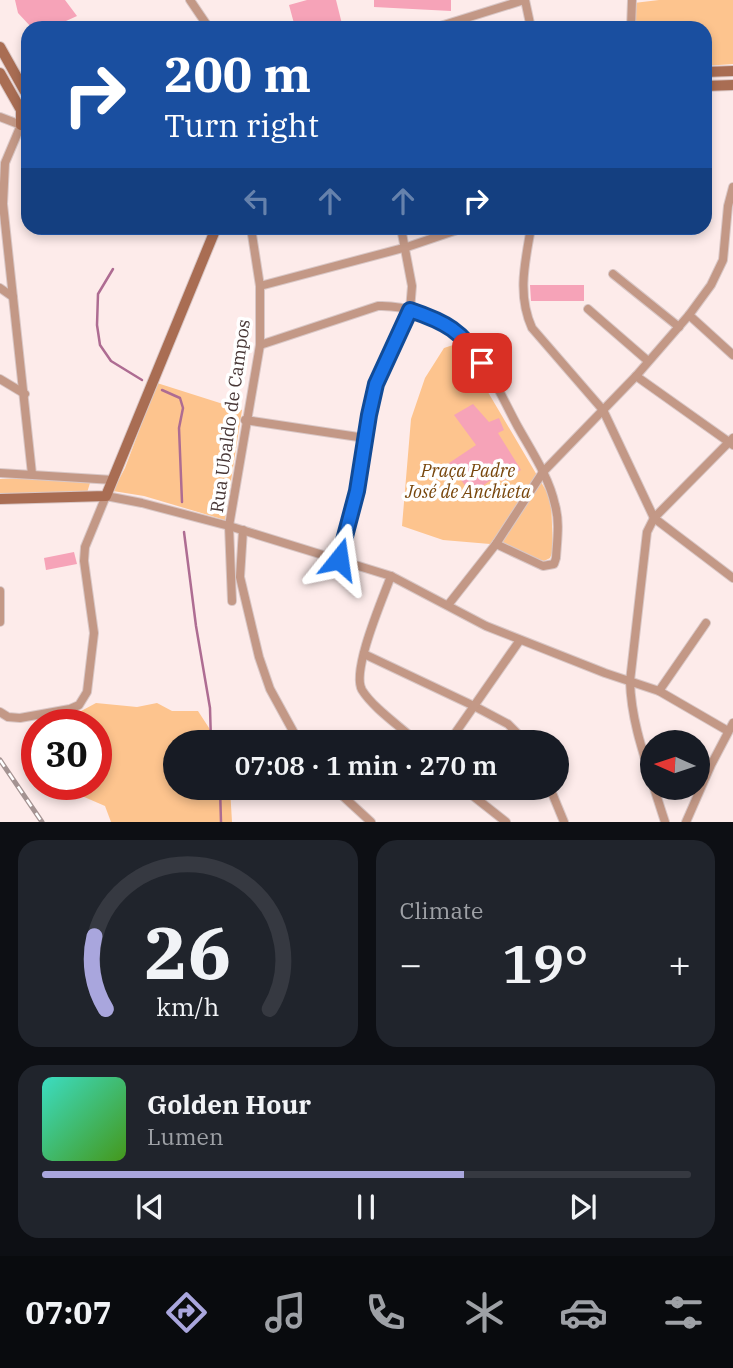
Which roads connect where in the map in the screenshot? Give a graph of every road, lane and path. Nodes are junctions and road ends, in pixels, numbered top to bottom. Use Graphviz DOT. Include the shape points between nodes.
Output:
graph roads {
  1 [pos="190,0"];
  2 [pos="525,0"];
  3 [pos="632,0"];
  4 [pos="204,21"];
  5 [pos="457,21"];
  6 [pos="530,21"];
  7 [pos="631,21"];
  8 [pos="0,47"];
  9 [pos="733,71"];
  10 [pos="0,72"];
  11 [pos="712,72"];
  12 [pos="21,84"];
  13 [pos="733,85"];
  14 [pos="712,86"];
  15 [pos="21,110"];
  16 [pos="0,117"];
  17 [pos="21,125"];
  18 [pos="21,132"];
  19 [pos="733,187"];
  20 [pos="213,235"];
  21 [pos="252,235"];
  22 [pos="403,235"];
  23 [pos="442,235"];
  24 [pos="530,235"];
  25 [pos="407,247"];
  26 [pos="723,260"];
  27 [pos="733,261"];
  28 [pos="613,274"];
  29 [pos="260,286"];
  30 [pos="0,288"];
  31 [pos="13,297"];
  32 [pos="588,309"];
  33 [pos="410,310"];
  34 [pos="690,315"];
  35 [pos="679,327"];
  36 [pos="260,345"];
  37 [pos="733,355"];
  38 [pos="648,361"];
  39 [pos="636,376"];
  40 [pos="0,379"];
  41 [pos="25,394"];
  42 [pos="603,410"];
  43 [pos="245,420"];
  44 [pos="365,438"];
  45 [pos="732,442"];
  46 [pos="543,472"];
  47 [pos="0,473"];
  48 [pos="32,474"];
  49 [pos="113,480"];
  50 [pos="106,496"];
  51 [pos="0,499"];
  52 [pos="654,518"];
  53 [pos="229,526"];
  54 [pos="243,530"];
  55 [pos="496,544"];
  56 [pos="339,559"];
  57 [pos="391,576"];
  58 [pos="733,578"];
  59 [pos="0,591"];
  60 [pos="232,601"];
  61 [pos="448,605"];
  62 [pos="0,622"];
  63 [pos="706,623"];
  64 [pos="520,640"];
  65 [pos="363,654"];
  66 [pos="630,681"];
  67 [pos="659,691"];
  68 [pos="474,705"];
  69 [pos="0,712"];
  70 [pos="733,723"];
  71 [pos="292,730"];
  72 [pos="404,730"];
  73 [pos="457,730"];
  74 [pos="514,730"];
  75 [pos="728,731"];
  76 [pos="640,740"];
  77 [pos="347,800"];
  78 [pos="478,800"];
  79 [pos="555,800"];
  80 [pos="658,800"];
  81 [pos="370,822"];
  82 [pos="506,822"];
  83 [pos="564,822"];
  84 [pos="665,822"];
  85 [pos="686,822"];
  1 -- 4 [label="street"];
  2 -- 5 [label="street"];
  2 -- 6 [label="street"];
  3 -- 7 [label="street"];
  8 -- 12 [label="main road"];
  9 -- 11 [label="main road"];
  10 -- 15 [label="main road"];
  13 -- 14 [label="main road"];
  16 -- 17 [label="street"];
  18 -- 31 [label="street" via="8,153 3,181"];
  19 -- 26 [label="street"];
  20 -- 49 [label="main road"];
  21 -- 29 [label="street, Rua Ubaldo de Campos"];
  22 -- 25 [label="street"];
  23 -- 25 [label="street"];
  24 -- 42 [label="street" via="524,268 525,312 545,345"];
  25 -- 29 [label="street"];
  25 -- 33 [label="street"];
  26 -- 27 [label="street"];
  26 -- 34 [label="street"];
  28 -- 35 [label="street"];
  29 -- 36 [label="street, Rua Ubaldo de Campos"];
  30 -- 31 [label="street"];
  31 -- 41 [label="street"];
  32 -- 38 [label="street"];
  33 -- 36 [label="street" via="378,306"];
  33 -- 44 [label="street" via="376,384"];
  33 -- 46 [label="street" via="457,331 471,345"];
  34 -- 35 [label="street"];
  34 -- 37 [label="street"];
  35 -- 38 [label="street"];
  36 -- 43 [label="street, Rua Ubaldo de Campos"];
  38 -- 39 [label="street"];
  39 -- 42 [label="street"];
  39 -- 45 [label="street"];
  40 -- 41 [label="street"];
  41 -- 48 [label="street"];
  42 -- 46 [label="street"];
  42 -- 52 [label="street"];
  43 -- 44 [label="street"];
  43 -- 53 [label="street, Rua Ubaldo de Campos"];
  44 -- 56 [label="street"];
  45 -- 52 [label="street"];
  46 -- 55 [label="street"];
  46 -- 55 [label="street" via="558,518 554,564 543,566"];
  47 -- 48 [label="street"];
  48 -- 49 [label="street"];
  49 -- 50 [label="main road"];
  50 -- 51 [label="main road"];
  50 -- 53 [label="street"];
  50 -- 69 [label="street" via="85,547 94,633 87,692 79,705 70,709 20,718"];
  52 -- 58 [label="street"];
  52 -- 66 [label="street" via="644,545"];
  53 -- 54 [label="street"];
  53 -- 60 [label="street, Rua Ubaldo de Campos"];
  54 -- 56 [label="street"];
  54 -- 71 [label="street" via="240,577 259,657"];
  55 -- 61 [label="street"];
  56 -- 57 [label="street"];
  57 -- 61 [label="street"];
  57 -- 65 [label="street"];
  59 -- 62 [label="street"];
  61 -- 64 [label="street"];
  63 -- 67 [label="street"];
  64 -- 66 [label="street"];
  64 -- 68 [label="street"];
  65 -- 68 [label="street"];
  65 -- 72 [label="street" via="362,690"];
  66 -- 67 [label="street"];
  66 -- 76 [label="street"];
  67 -- 75 [label="street"];
  68 -- 73 [label="street"];
  68 -- 74 [label="street"];
  70 -- 75 [label="street"];
  75 -- 85 [label="street"];
  77 -- 81 [label="street"];
  78 -- 82 [label="street"];
  79 -- 83 [label="street"];
  80 -- 84 [label="street"];
}
